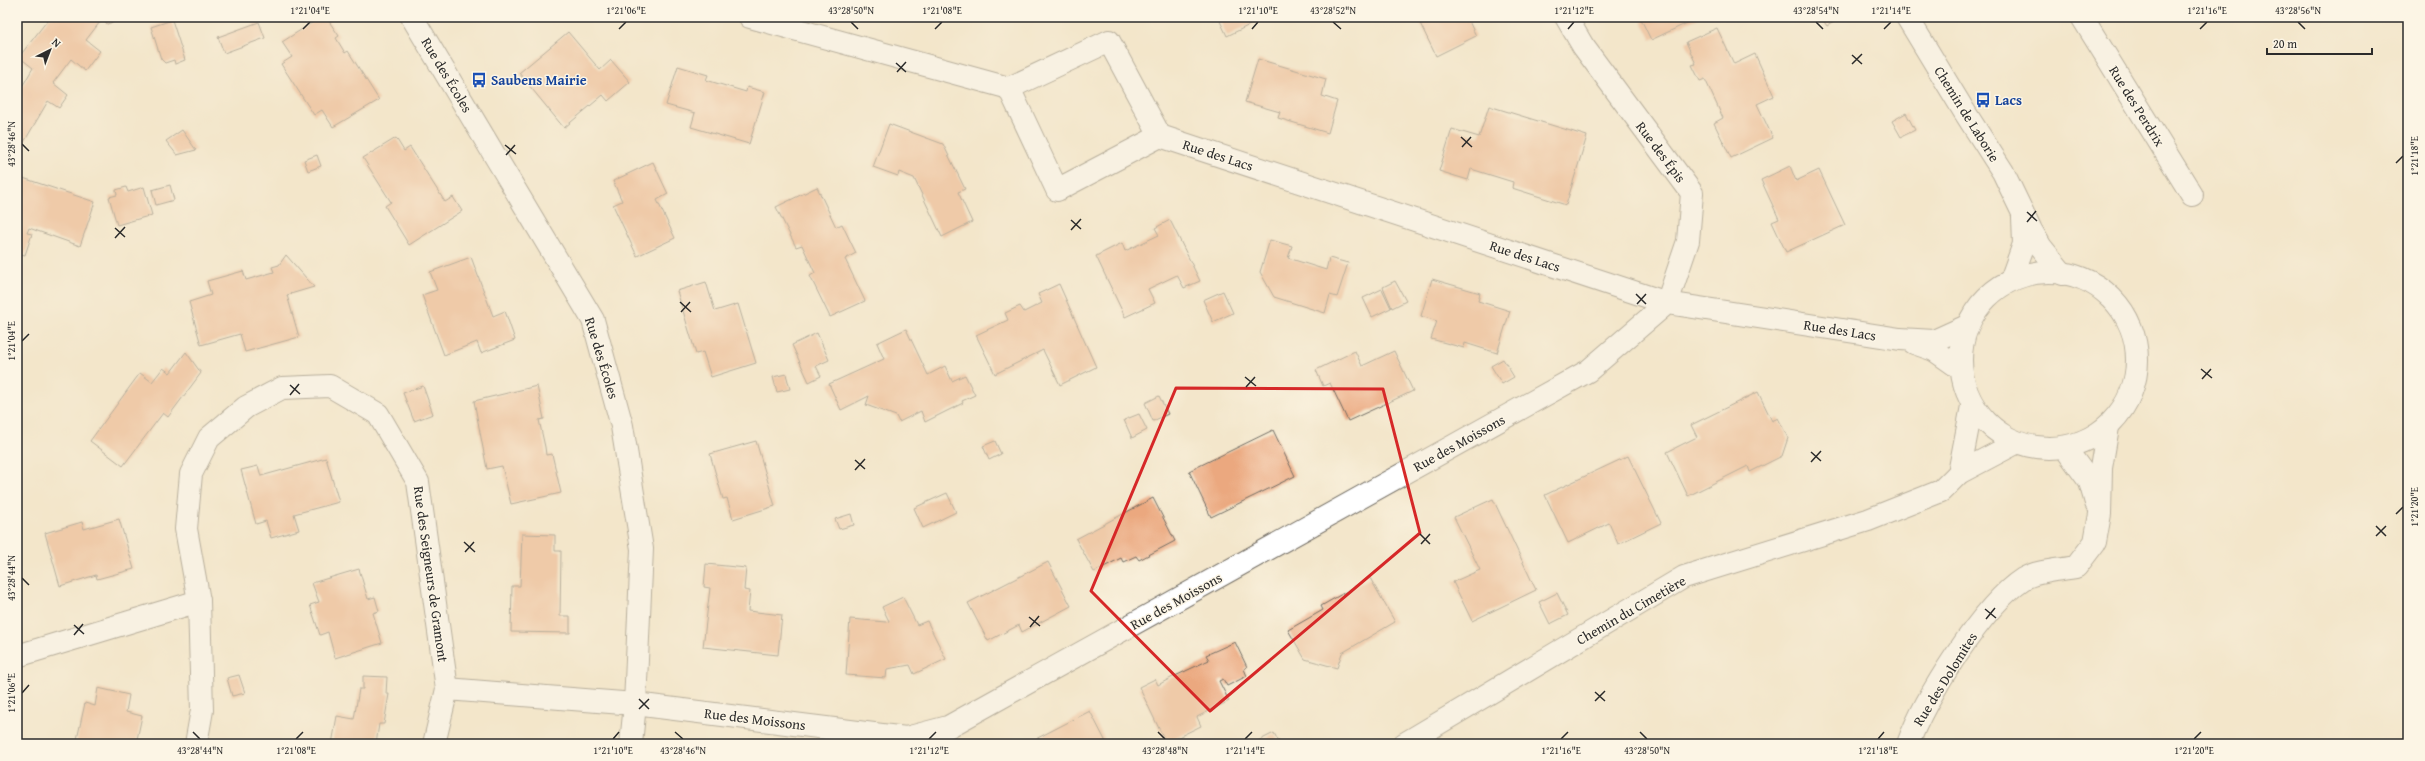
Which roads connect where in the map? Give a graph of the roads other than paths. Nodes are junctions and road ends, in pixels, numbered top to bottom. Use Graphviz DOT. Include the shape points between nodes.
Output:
graph roads {
  1 [pos="412,17"];
  2 [pos="750,17"];
  3 [pos="1566,17"];
  4 [pos="1907,17"];
  5 [pos="2082,17"];
  6 [pos="1009,88"];
  7 [pos="1160,136"];
  8 [pos="2192,195"];
  9 [pos="2023,212"];
  10 [pos="2063,274"];
  11 [pos="2011,280"];
  12 [pos="1667,303"];
  13 [pos="1968,326"];
  14 [pos="1900,339"];
  15 [pos="1961,369"];
  16 [pos="1972,406"];
  17 [pos="2108,427"];
  18 [pos="2016,443"];
  19 [pos="2065,448"];
  20 [pos="1959,473"];
  21 [pos="2100,514"];
  22 [pos="199,601"];
  23 [pos="17,656"];
  24 [pos="447,689"];
  25 [pos="635,704"];
  26 [pos="196,744"];
  27 [pos="434,744"];
  28 [pos="631,744"];
  29 [pos="1404,744"];
  30 [pos="1908,744"];
  1 -- 25 [label="street, Rue des Écoles" via="593,320 622,426 642,549"];
  2 -- 6 [label="street"];
  3 -- 12 [label="street, Rue des Épis" via="1583,46 1692,193 1688,241"];
  4 -- 9 [label="street, Chemin de Laborie" via="2003,172"];
  5 -- 8 [label="street, Rue des Perdrix"];
  6 -- 7 [label="street" via="1109,41"];
  6 -- 7 [label="street" via="1058,190"];
  7 -- 12 [label="street, Rue des Lacs"];
  9 -- 10 [label="street, Chemin de Laborie" via="2041,248"];
  9 -- 11 [label="street, Chemin de Laborie" via="2024,244"];
  10 -- 11 [label="street" via="2048,271 2024,274"];
  10 -- 17 [label="street" via="2078,276 2106,292 2126,316 2137,345 2137,376 2127,404"];
  11 -- 13 [label="street" via="1984,299"];
  12 -- 14 [label="street, Rue des Lacs"];
  12 -- 25 [label="street, Rue des Moissons" via="1588,371 948,727 906,738"];
  13 -- 14 [label="street, Rue des Lacs" via="1934,341"];
  13 -- 15 [label="street" via="1962,340"];
  14 -- 15 [label="street, Rue des Lacs" via="1934,350"];
  15 -- 16 [label="street"];
  16 -- 18 [label="street" via="1995,431"];
  16 -- 20 [label="street"];
  17 -- 19 [label="street" via="2088,441"];
  17 -- 21 [label="street, Rue des Dolomites" via="2101,468"];
  18 -- 19 [label="street" via="2040,449"];
  18 -- 20 [label="street, Chemin du Cimetière"];
  19 -- 21 [label="street, Rue des Dolomites" via="2090,482"];
  20 -- 29 [label="street, Chemin du Cimetière" via="1941,491 1868,520 1684,577"];
  21 -- 30 [label="street, Rue des Dolomites" via="2095,542 2076,567 2024,579 2002,596 1964,642 1914,726"];
  22 -- 23 [label="street"];
  22 -- 24 [label="street, Rue des Seigneurs de Gramont" via="186,528 191,474 209,438 246,408 282,388 330,386 378,414 418,482"];
  22 -- 26 [label="street, Rue des Seigneurs de Gramont" via="202,710"];
  24 -- 25 [label="street, Rue des Moissons"];
  24 -- 27 [label="street, Rue des Seigneurs de Gramont"];
  25 -- 28 [label="street, Rue des Écoles"];
}
